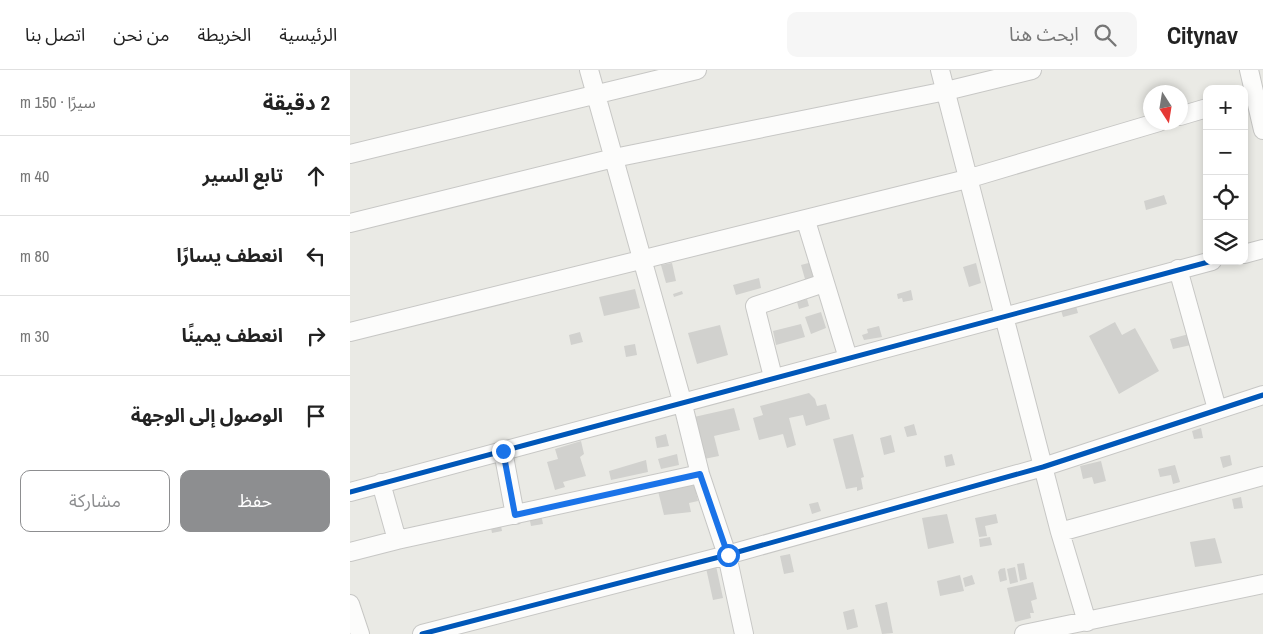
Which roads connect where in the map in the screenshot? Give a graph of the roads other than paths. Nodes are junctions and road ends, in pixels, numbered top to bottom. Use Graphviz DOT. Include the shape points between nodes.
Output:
graph roads {
  1 [pos="589,70"];
  2 [pos="697,70"];
  3 [pos="940,70"];
  4 [pos="1032,70"];
  5 [pos="1252,71"];
  6 [pos="946,91"];
  7 [pos="597,94"];
  8 [pos="1250,95"];
  9 [pos="1203,109"];
  10 [pos="1188,114"];
  11 [pos="1143,127"];
  12 [pos="1263,130"];
  13 [pos="350,154"];
  14 [pos="614,158"];
  15 [pos="967,180"];
  16 [pos="806,221"];
  17 [pos="350,223"];
  18 [pos="1263,249"];
  19 [pos="1248,253"];
  20 [pos="641,261"];
  21 [pos="1203,263"];
  22 [pos="1178,269"];
  23 [pos="824,283"];
  24 [pos="1003,317"];
  25 [pos="350,332"];
  26 [pos="848,358"];
  27 [pos="773,377"];
  28 [pos="1263,395"];
  29 [pos="682,401"];
  30 [pos="1217,409"];
  31 [pos="503,451"];
  32 [pos="1043,467"];
  33 [pos="700,474"];
  34 [pos="1263,476"];
  35 [pos="381,483"];
  36 [pos="350,492"];
  37 [pos="515,515"];
  38 [pos="1060,532"];
  39 [pos="397,540"];
  40 [pos="350,552"];
  41 [pos="728,555"];
  42 [pos="1263,584"];
  43 [pos="350,604"];
  44 [pos="1087,622"];
  45 [pos="356,627"];
  46 [pos="1043,632"];
  47 [pos="422,634"];
  48 [pos="744,634"];
  49 [pos="1024,634"];
  1 -- 7 [label="street"];
  2 -- 7 [label="street"];
  3 -- 6 [label="street"];
  4 -- 6 [label="street"];
  5 -- 8 [label="street"];
  6 -- 14 [label="street"];
  6 -- 15 [label="street"];
  7 -- 13 [label="street"];
  7 -- 14 [label="street"];
  8 -- 12 [label="street"];
  9 -- 10 [label="street"];
  11 -- 15 [label="street"];
  14 -- 17 [label="street"];
  14 -- 20 [label="street"];
  15 -- 16 [label="street"];
  15 -- 24 [label="street"];
  16 -- 20 [label="street"];
  16 -- 23 [label="street"];
  18 -- 19 [label="street"];
  20 -- 25 [label="street"];
  20 -- 29 [label="street"];
  21 -- 22 [label="street"];
  22 -- 24 [label="street"];
  22 -- 30 [label="street"];
  23 -- 26 [label="street"];
  23 -- 27 [label="street" via="754,306"];
  24 -- 26 [label="street"];
  24 -- 32 [label="street"];
  26 -- 27 [label="street"];
  27 -- 29 [label="street"];
  28 -- 30 [label="street"];
  29 -- 31 [label="street"];
  29 -- 33 [label="street"];
  30 -- 32 [label="street"];
  31 -- 35 [label="street"];
  31 -- 37 [label="street"];
  32 -- 38 [label="street"];
  32 -- 41 [label="street"];
  33 -- 37 [label="street"];
  33 -- 41 [label="street"];
  34 -- 38 [label="street"];
  35 -- 36 [label="street"];
  35 -- 39 [label="street"];
  37 -- 39 [label="street"];
  38 -- 44 [label="street"];
  39 -- 40 [label="street"];
  41 -- 47 [label="street"];
  41 -- 48 [label="street"];
  42 -- 44 [label="street"];
  43 -- 45 [label="street"];
  44 -- 46 [label="street"];
  46 -- 49 [label="street"];
}
